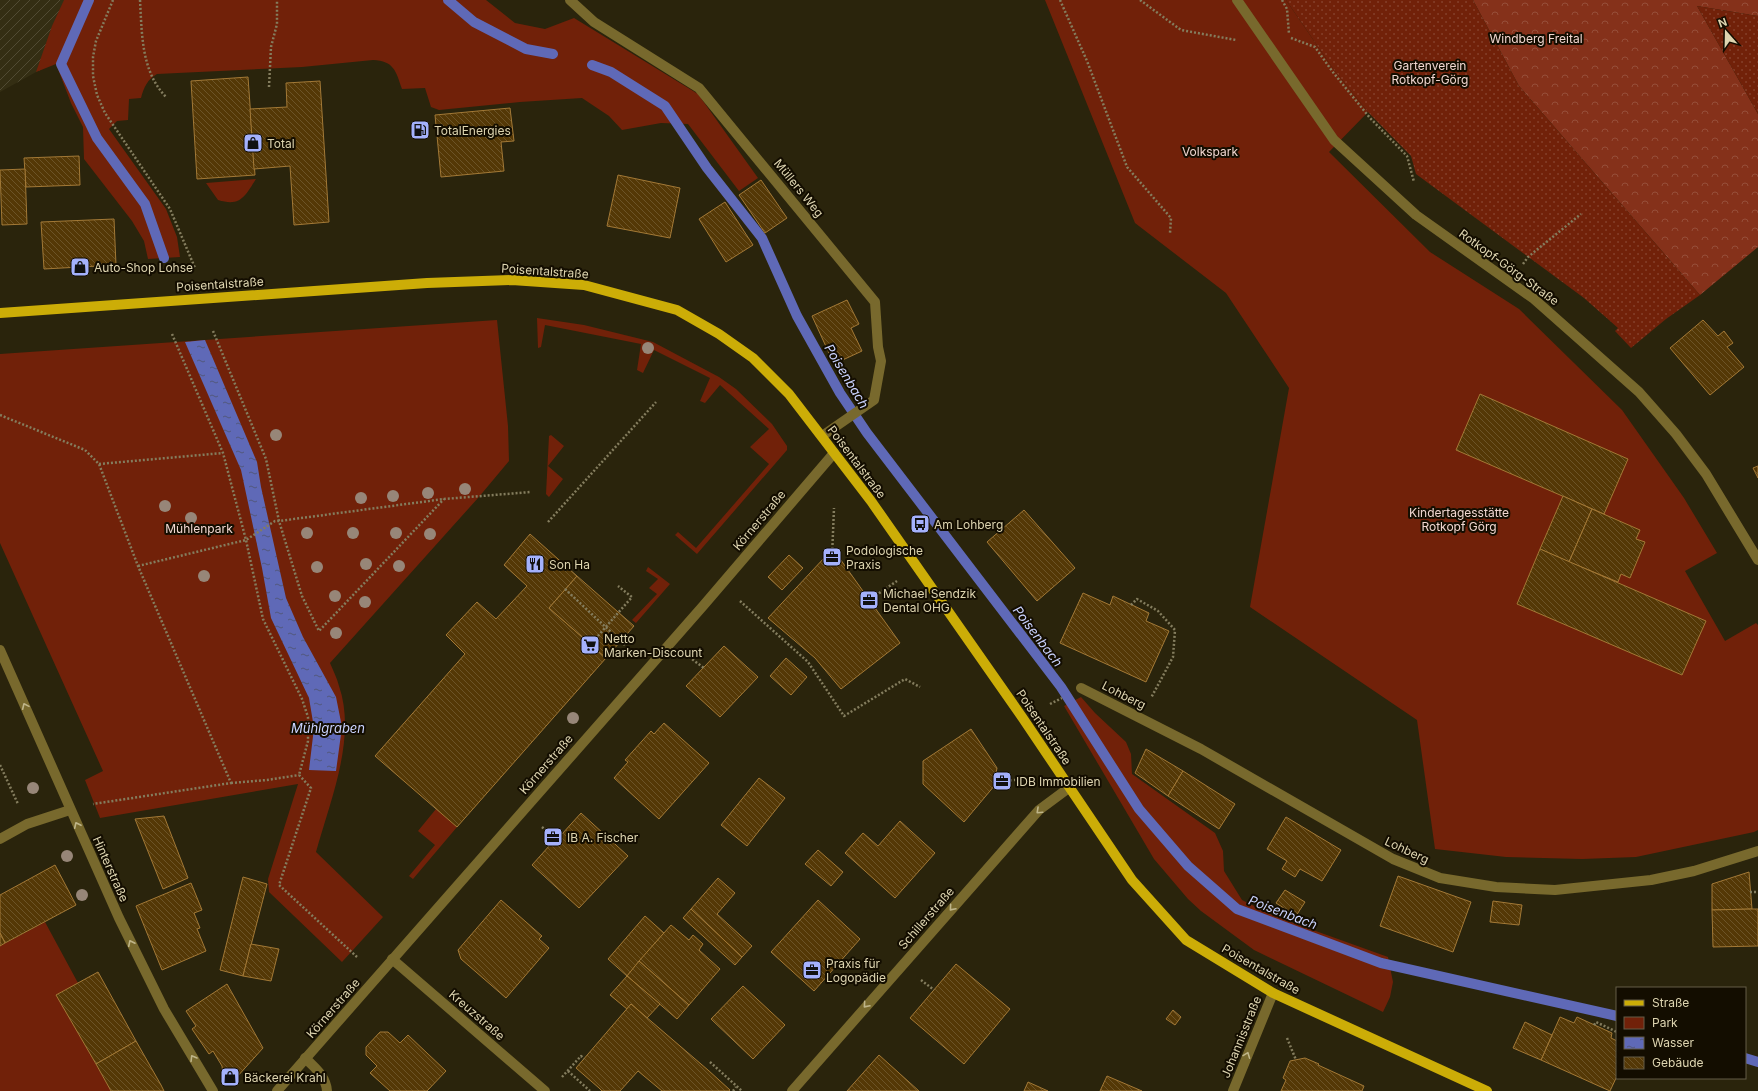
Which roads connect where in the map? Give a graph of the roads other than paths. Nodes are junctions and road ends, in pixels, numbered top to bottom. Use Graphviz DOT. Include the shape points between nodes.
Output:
graph roads {
  1 [pos="570,0"];
  2 [pos="1237,0"];
  3 [pos="0,312"];
  4 [pos="822,436"];
  5 [pos="834,453"];
  6 [pos="1758,560"];
  7 [pos="0,650"];
  8 [pos="1081,688"];
  9 [pos="1070,787"];
  10 [pos="70,810"];
  11 [pos="0,839"];
  12 [pos="1758,851"];
  13 [pos="392,959"];
  14 [pos="1273,993"];
  15 [pos="305,1058"];
  16 [pos="214,1091"];
  17 [pos="277,1091"];
  18 [pos="327,1091"];
  19 [pos="545,1091"];
  20 [pos="792,1091"];
  21 [pos="1233,1091"];
  22 [pos="1487,1091"];
  1 -- 4 [label="street, Müllers Weg" via="594,22 699,88 875,302 881,361 874,400"];
  2 -- 6 [label="street, Rotkopf-Görg-Straße" via="1334,140 1416,216 1534,299 1639,392 1676,434 1706,474"];
  3 -- 4 [label="main road, Poisentalstraße" via="427,283 512,280 584,285 677,310 719,334 753,358 788,394"];
  4 -- 5 [label="main road, Poisentalstraße"];
  5 -- 9 [label="main road, Poisentalstraße" via="871,500"];
  5 -- 13 [label="street, Körnerstraße"];
  10 -- 7 [label="street, Hinterstraße, one-way"];
  8 -- 12 [label="street, Lohberg" via="1260,782 1393,859 1440,878 1496,887 1556,890 1651,880 1694,871"];
  9 -- 14 [label="main road, Poisentalstraße" via="1132,880 1186,940"];
  9 -- 20 [label="street, Schillerstraße, one-way" via="1039,810"];
  10 -- 11 [label="street" via="27,824"];
  16 -- 10 [label="street, Hinterstraße, one-way" via="164,1009"];
  13 -- 15 [label="street, Körnerstraße"];
  13 -- 19 [label="street, Kreuzstraße"];
  21 -- 14 [label="street, Johannisstraße, one-way"];
  14 -- 22 [label="main road, Poisentalstraße"];
  15 -- 17 [label="street, Körnerstraße"];
  15 -- 18 [label="street" via="321,1074"];
}
